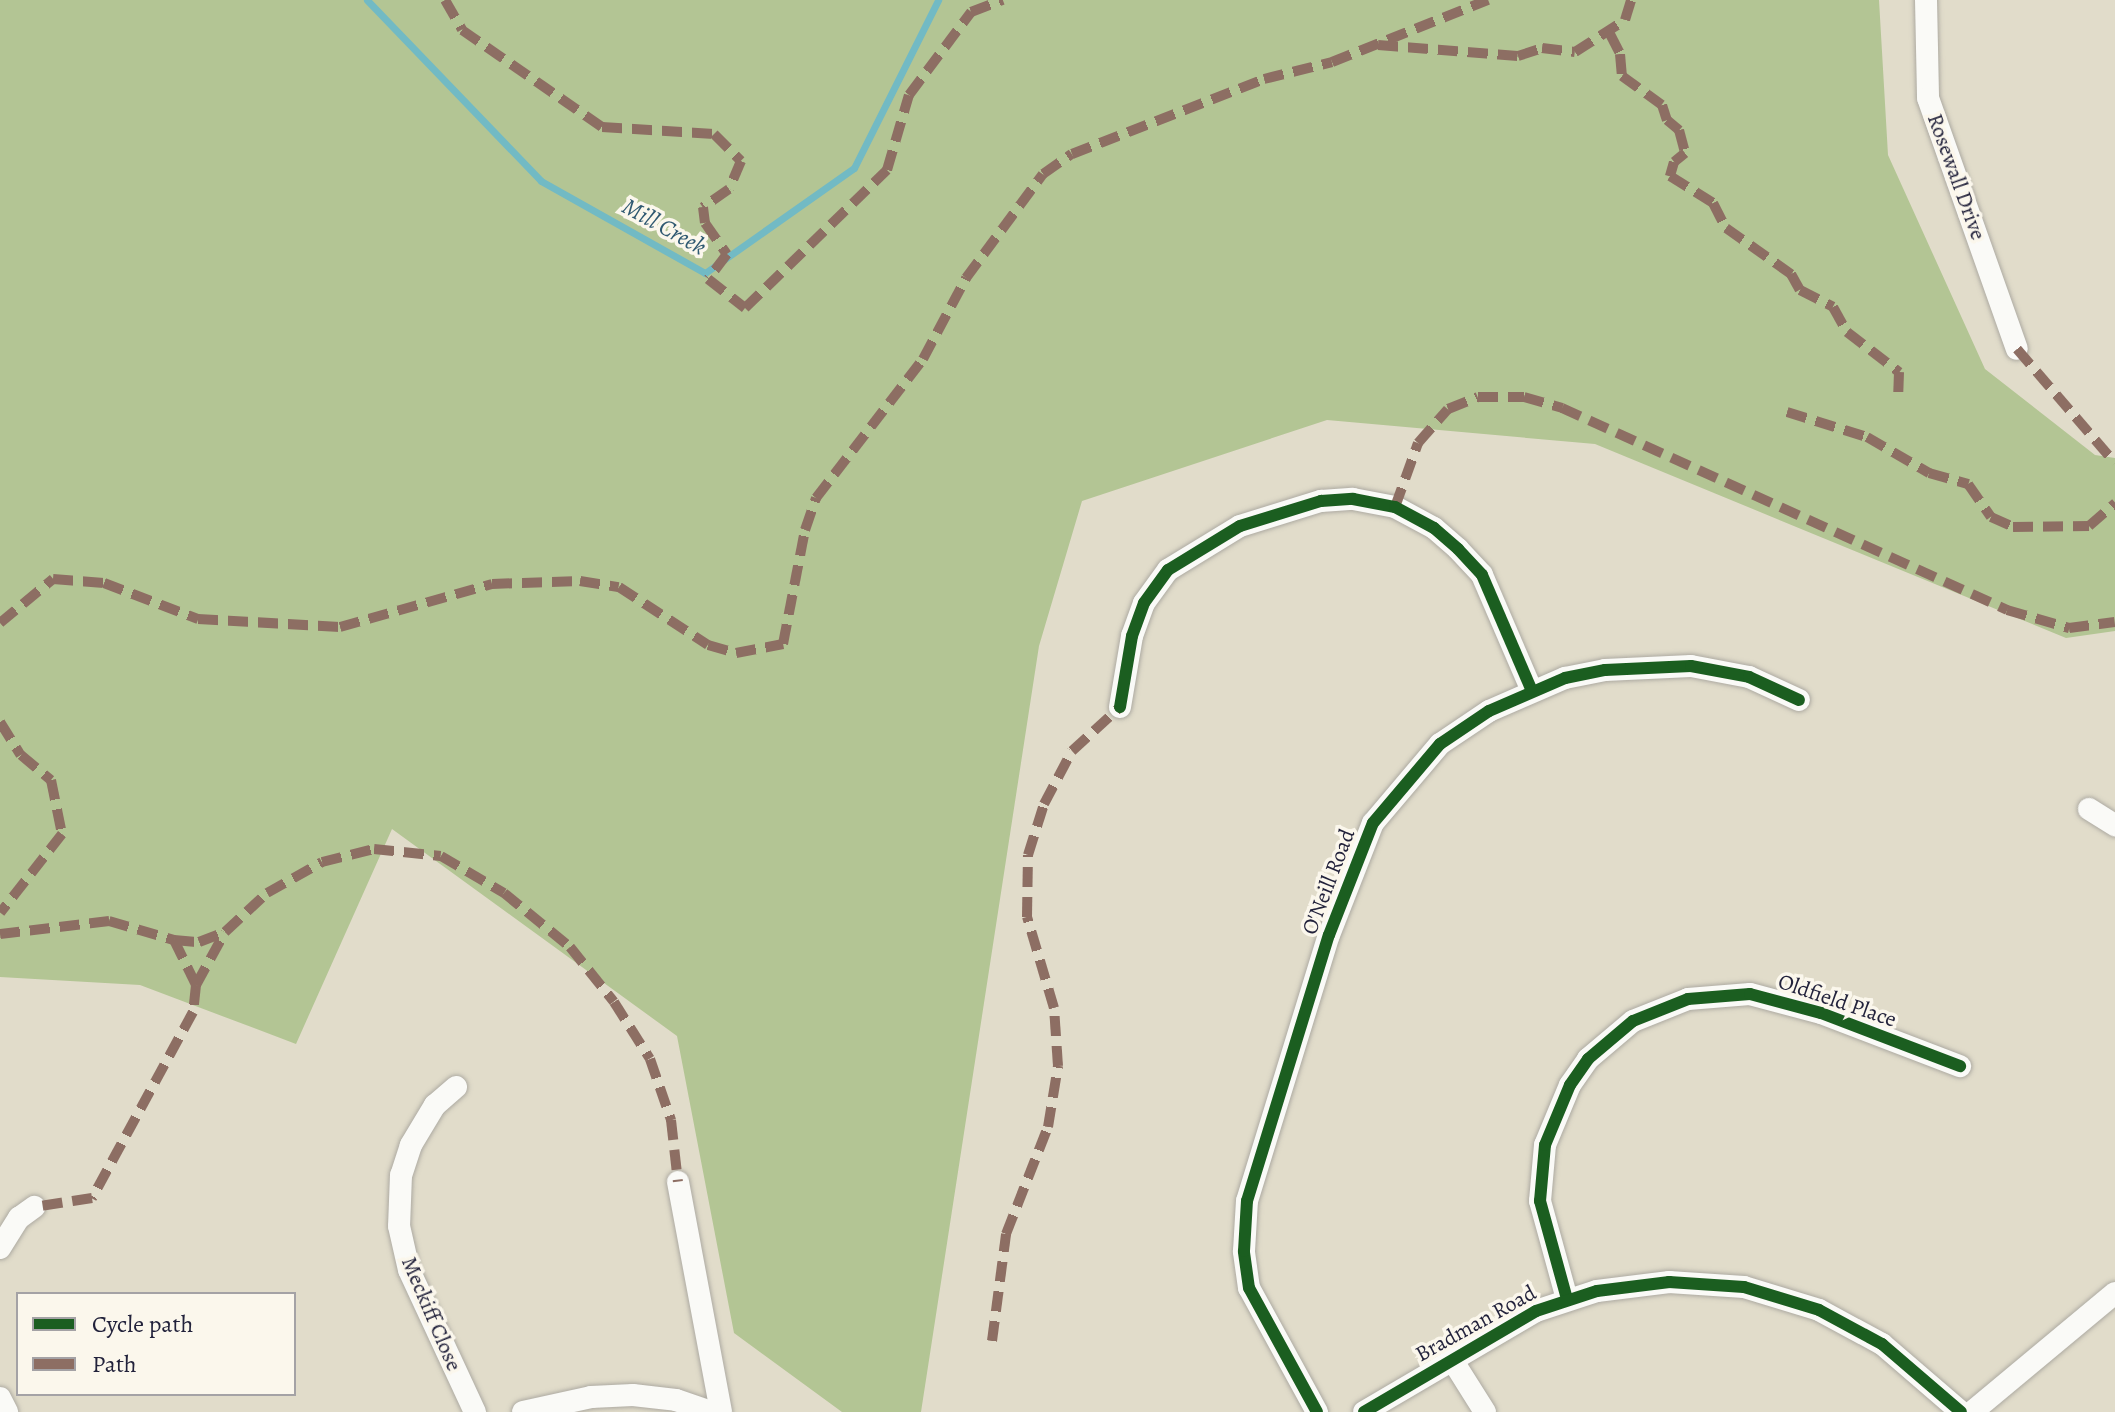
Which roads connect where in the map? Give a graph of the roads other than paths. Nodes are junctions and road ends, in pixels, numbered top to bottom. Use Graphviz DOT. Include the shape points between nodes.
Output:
graph roads {
  1 [pos="1926,0"];
  2 [pos="2017,349"];
  3 [pos="1531,689"];
  4 [pos="1799,700"];
  5 [pos="1120,707"];
  6 [pos="2089,809"];
  7 [pos="2115,825"];
  8 [pos="1960,1066"];
  9 [pos="456,1087"];
  10 [pos="678,1182"];
  11 [pos="34,1207"];
  12 [pos="0,1248"];
  13 [pos="2115,1293"];
  14 [pos="1567,1299"];
  15 [pos="1451,1358"];
  16 [pos="0,1398"];
  17 [pos="7,1412"];
  18 [pos="475,1412"];
  19 [pos="523,1412"];
  20 [pos="710,1412"];
  21 [pos="721,1412"];
  22 [pos="1317,1412"];
  23 [pos="1364,1412"];
  24 [pos="1485,1412"];
  25 [pos="1961,1412"];
  26 [pos="1972,1412"];
  1 -- 2 [label="street, Rosewall Drive" via="1928,98"];
  3 -- 4 [label="street, O'Neill Road" via="1605,670 1691,666 1749,677"];
  3 -- 5 [label="street" via="1482,575 1458,549 1434,528 1395,507 1353,499 1321,501 1240,526 1168,570 1144,603 1132,636"];
  3 -- 22 [label="street, O'Neill Road" via="1440,744 1373,823 1329,935 1247,1201 1244,1251 1249,1288"];
  6 -- 7 [label="street"];
  8 -- 14 [label="street, Oldfield Place" via="1821,1013 1750,994 1688,999 1633,1021 1588,1059 1570,1085 1545,1145 1540,1201"];
  9 -- 18 [label="street, Meckiff Close" via="435,1105 411,1145 401,1175 399,1226 409,1270"];
  10 -- 21 [label="street"];
  11 -- 12 [label="street" via="19,1218"];
  13 -- 26 [label="street"];
  14 -- 15 [label="street, Bradman Road" via="1505,1326"];
  14 -- 25 [label="street, Bradman Road" via="1669,1282 1744,1287 1784,1297 1882,1344"];
  15 -- 23 [label="street, Bradman Road"];
  15 -- 24 [label="street"];
  16 -- 17 [label="street"];
  19 -- 20 [label="street" via="591,1397 633,1395 676,1400"];
}
